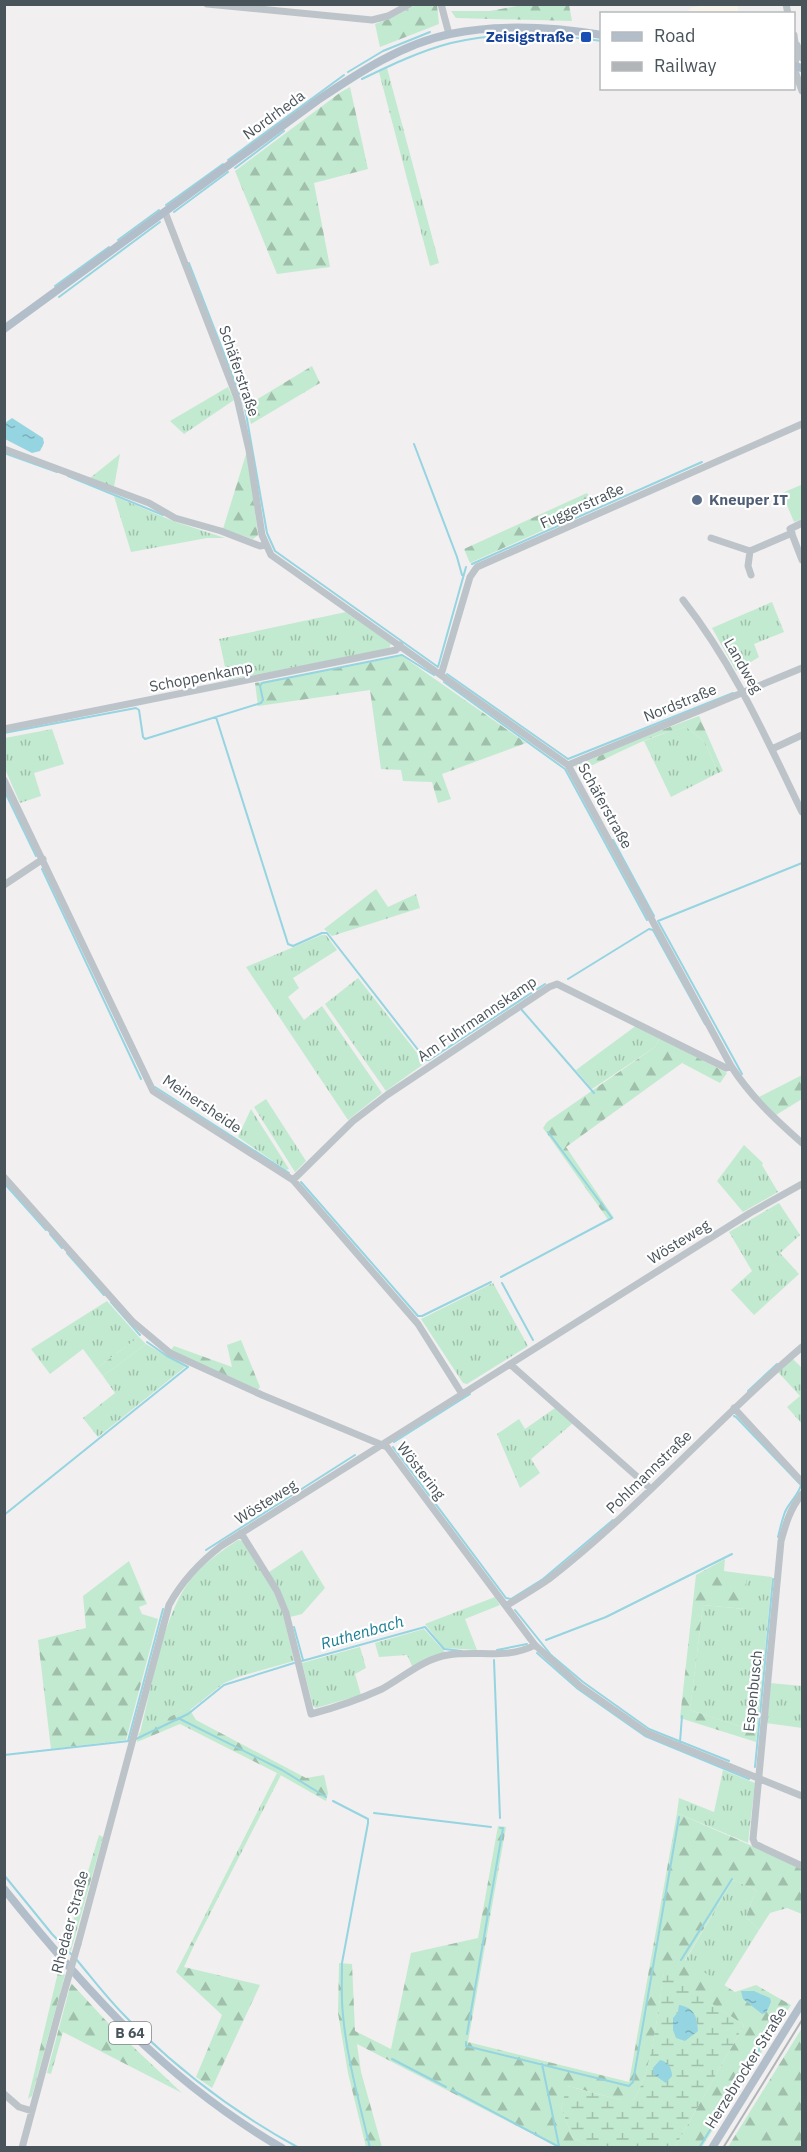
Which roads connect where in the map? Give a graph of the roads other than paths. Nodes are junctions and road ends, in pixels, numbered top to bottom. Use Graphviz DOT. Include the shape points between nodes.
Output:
graph roads {
  1 [pos="207,4"];
  2 [pos="410,4"];
  3 [pos="441,4"];
  4 [pos="449,34"];
  5 [pos="600,35"];
  6 [pos="795,39"];
  7 [pos="796,43"];
  8 [pos="802,58"];
  9 [pos="797,67"];
  10 [pos="802,76"];
  11 [pos="801,88"];
  12 [pos="165,212"];
  13 [pos="4,329"];
  14 [pos="802,424"];
  15 [pos="4,449"];
  16 [pos="802,523"];
  17 [pos="792,533"];
  18 [pos="711,538"];
  19 [pos="799,543"];
  20 [pos="265,545"];
  21 [pos="750,551"];
  22 [pos="802,560"];
  23 [pos="751,575"];
  24 [pos="683,600"];
  25 [pos="400,645"];
  26 [pos="802,668"];
  27 [pos="441,675"];
  28 [pos="743,692"];
  29 [pos="4,729"];
  30 [pos="802,735"];
  31 [pos="772,749"];
  32 [pos="568,765"];
  33 [pos="4,780"];
  34 [pos="802,812"];
  35 [pos="43,859"];
  36 [pos="4,885"];
  37 [pos="731,1066"];
  38 [pos="802,1143"];
  39 [pos="4,1177"];
  40 [pos="293,1180"];
  41 [pos="802,1184"];
  42 [pos="802,1347"];
  43 [pos="510,1364"];
  44 [pos="462,1394"];
  45 [pos="734,1408"];
  46 [pos="380,1445"];
  47 [pos="802,1482"];
  48 [pos="651,1489"];
  49 [pos="802,1494"];
  50 [pos="241,1533"];
  51 [pos="506,1606"];
  52 [pos="535,1645"];
  53 [pos="132,1739"];
  54 [pos="759,1779"];
  55 [pos="802,1796"];
  56 [pos="802,1866"];
  57 [pos="4,1889"];
  58 [pos="802,2003"];
  59 [pos="4,2094"];
  60 [pos="32,2111"];
  61 [pos="22,2148"];
  62 [pos="282,2148"];
  63 [pos="712,2148"];
  1 -- 2 [label="street" via="372,20"];
  3 -- 4 [label="street"];
  4 -- 5 [label="main road, Nordrheda" via="541,29"];
  4 -- 12 [label="main road, Nordrheda" via="393,54 350,78"];
  6 -- 7 [label="street"];
  7 -- 8 [label="street"];
  7 -- 9 [label="street"];
  9 -- 11 [label="street"];
  10 -- 11 [label="street"];
  12 -- 13 [label="main road, Nordrheda"];
  12 -- 20 [label="street, Schäferstraße" via="237,398"];
  14 -- 27 [label="street, Fuggerstraße" via="477,567 470,577"];
  15 -- 20 [label="street, Schäferstraße" via="148,503 175,518"];
  16 -- 17 [label="street" via="790,528"];
  17 -- 19 [label="street"];
  17 -- 21 [label="street"];
  18 -- 21 [label="street"];
  19 -- 22 [label="street"];
  20 -- 25 [label="street, Schäferstraße" via="271,555"];
  21 -- 23 [label="street"];
  24 -- 28 [label="street, Landweg" via="708,632"];
  25 -- 27 [label="street, Schäferstraße"];
  25 -- 29 [label="street, Schoppenkamp" via="385,653"];
  26 -- 28 [label="street, Nordstraße"];
  27 -- 32 [label="street, Schäferstraße"];
  28 -- 31 [label="street, Landweg"];
  28 -- 32 [label="street, Nordstraße"];
  30 -- 31 [label="street"];
  31 -- 34 [label="street, Landweg"];
  32 -- 37 [label="street, Schäferstraße"];
  33 -- 35 [label="street, Meinersheide"];
  35 -- 36 [label="street"];
  35 -- 40 [label="street, Meinersheide" via="153,1091"];
  37 -- 38 [label="street, Schäferstraße" via="752,1095"];
  37 -- 40 [label="street, Am Fuhrmannskamp" via="726,1068 557,984 387,1095 353,1121"];
  39 -- 46 [label="street, Wöstering" via="133,1322 170,1353"];
  40 -- 44 [label="street, Meinersheide" via="418,1324"];
  41 -- 43 [label="street, Wösteweg"];
  42 -- 45 [label="street, Pohlmannstraße"];
  43 -- 44 [label="street, Wösteweg"];
  43 -- 48 [label="street"];
  44 -- 46 [label="street, Wösteweg"];
  45 -- 47 [label="street"];
  45 -- 48 [label="street, Pohlmannstraße"];
  46 -- 50 [label="street, Wösteweg"];
  46 -- 51 [label="street, Wöstering" via="387,1447"];
  48 -- 51 [label="street, Pohlmannstraße" via="547,1581"];
  49 -- 54 [label="street, Espenbusch" via="787,1519 781,1541"];
  50 -- 52 [label="street" via="286,1613 311,1714 379,1690 440,1656 489,1655"];
  50 -- 53 [label="street, Wösteweg" via="202,1561 179,1586 169,1605"];
  51 -- 52 [label="street, Wöstering"];
  52 -- 54 [label="street, Wöstering" via="580,1686 647,1733"];
  53 -- 60 [label="street, Rhedaer Straße, bridge"];
  54 -- 55 [label="street, Wöstering"];
  54 -- 56 [label="street, Espenbusch" via="755,1844"];
  57 -- 62 [label="main road, B 64" via="118,2021 151,2053 232,2117"];
  58 -- 63 [label="main road, Herzebrocker Straße"];
  59 -- 60 [label="street" via="19,2107"];
  60 -- 61 [label="street, Rhedaer Straße"];
}
